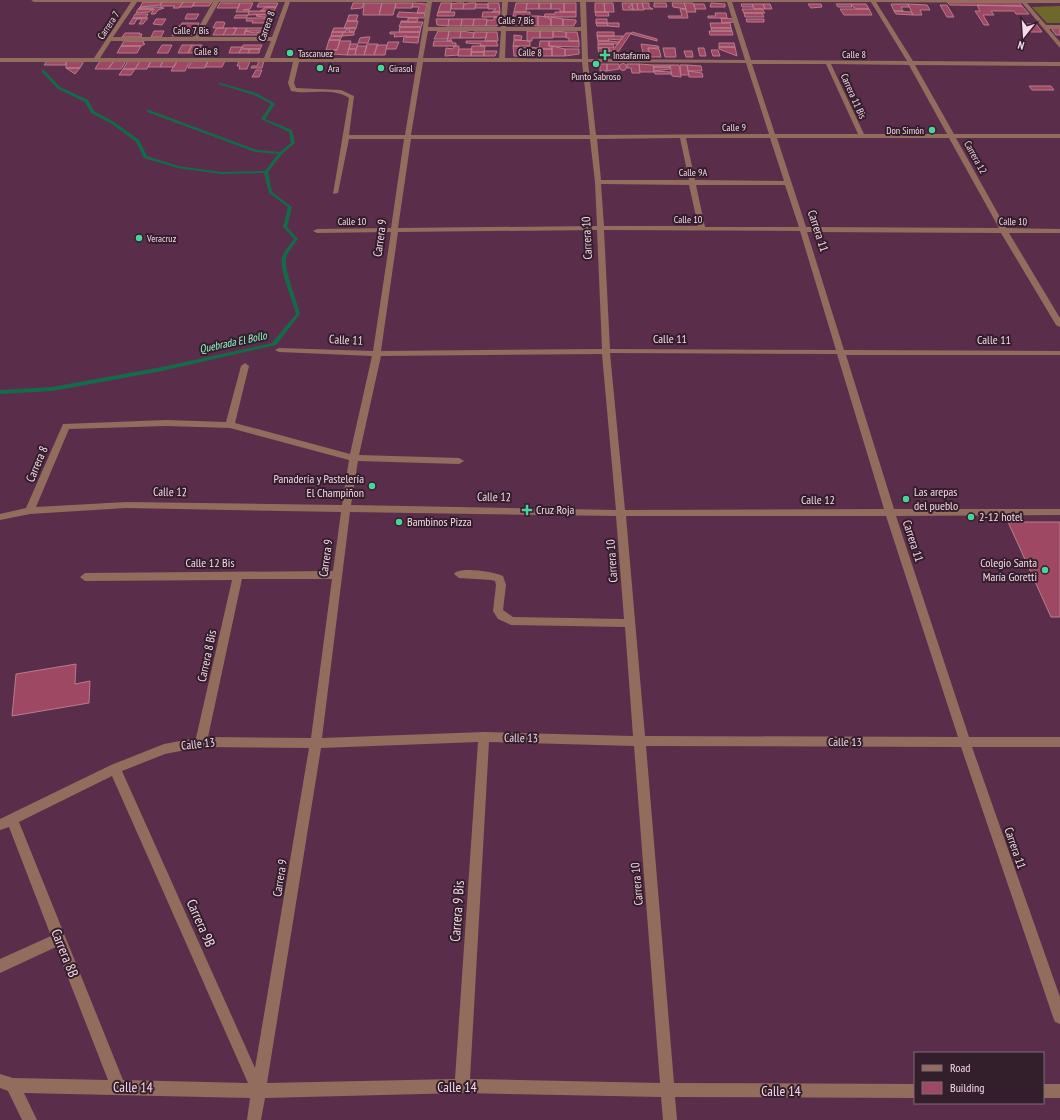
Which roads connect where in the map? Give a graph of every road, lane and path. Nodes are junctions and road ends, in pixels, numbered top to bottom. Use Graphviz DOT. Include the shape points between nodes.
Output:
graph roads {
  1 [pos="34,0"];
  2 [pos="135,0"];
  3 [pos="217,0"];
  4 [pos="288,0"];
  5 [pos="430,0"];
  6 [pos="583,0"];
  7 [pos="872,0"];
  8 [pos="505,1"];
  9 [pos="729,1"];
  10 [pos="1023,1"];
  11 [pos="1060,1"];
  12 [pos="1044,27"];
  13 [pos="1060,27"];
  14 [pos="505,28"];
  15 [pos="425,29"];
  16 [pos="583,29"];
  17 [pos="110,39"];
  18 [pos="195,39"];
  19 [pos="273,39"];
  20 [pos="1060,46"];
  21 [pos="0,60"];
  22 [pos="96,60"];
  23 [pos="502,60"];
  24 [pos="266,61"];
  25 [pos="296,61"];
  26 [pos="420,61"];
  27 [pos="585,61"];
  28 [pos="750,62"];
  29 [pos="912,62"];
  30 [pos="828,63"];
  31 [pos="1060,64"];
  32 [pos="346,136"];
  33 [pos="408,136"];
  34 [pos="953,136"];
  35 [pos="1060,136"];
  36 [pos="594,137"];
  37 [pos="682,137"];
  38 [pos="774,137"];
  39 [pos="862,137"];
  40 [pos="598,182"];
  41 [pos="692,182"];
  42 [pos="788,183"];
  43 [pos="335,193"];
  44 [pos="600,228"];
  45 [pos="702,229"];
  46 [pos="803,229"];
  47 [pos="394,230"];
  48 [pos="317,231"];
  49 [pos="1004,231"];
  50 [pos="1060,231"];
  51 [pos="1060,325"];
  52 [pos="279,350"];
  53 [pos="606,351"];
  54 [pos="842,351"];
  55 [pos="1060,353"];
  56 [pos="377,354"];
  57 [pos="244,366"];
  58 [pos="230,425"];
  59 [pos="354,458"];
  60 [pos="459,461"];
  61 [pos="346,507"];
  62 [pos="30,511"];
  63 [pos="890,512"];
  64 [pos="1060,512"];
  65 [pos="621,513"];
  66 [pos="0,517"];
  67 [pos="459,574"];
  68 [pos="336,575"];
  69 [pos="238,576"];
  70 [pos="85,577"];
  71 [pos="630,623"];
  72 [pos="484,737"];
  73 [pos="639,741"];
  74 [pos="201,742"];
  75 [pos="965,742"];
  76 [pos="1060,742"];
  77 [pos="316,743"];
  78 [pos="115,769"];
  79 [pos="6,822"];
  80 [pos="59,938"];
  81 [pos="0,966"];
  82 [pos="1060,1017"];
  83 [pos="7,1083"];
  84 [pos="462,1086"];
  85 [pos="118,1087"];
  86 [pos="667,1090"];
  87 [pos="258,1091"];
  88 [pos="914,1091"];
  89 [pos="1044,1091"];
  90 [pos="1060,1091"];
  91 [pos="30,1120"];
  92 [pos="254,1120"];
  93 [pos="670,1120"];
  1 -- 2 [label="street"];
  2 -- 3 [label="street"];
  2 -- 17 [label="street, Carrera 7"];
  3 -- 4 [label="street"];
  3 -- 18 [label="street"];
  4 -- 5 [label="street"];
  4 -- 19 [label="street, Carrera 8"];
  5 -- 8 [label="street"];
  5 -- 15 [label="street, Carrera 9"];
  6 -- 8 [label="street"];
  6 -- 9 [label="street"];
  6 -- 16 [label="street, Carrera 10"];
  7 -- 9 [label="street"];
  7 -- 10 [label="street"];
  7 -- 29 [label="street, Carrera 12"];
  8 -- 14 [label="street"];
  9 -- 28 [label="street, Carrera 11"];
  10 -- 11 [label="street"];
  10 -- 12 [label="street"];
  12 -- 13 [label="street"];
  12 -- 20 [label="street"];
  14 -- 15 [label="street, Calle 7 Bis"];
  14 -- 16 [label="street, Calle 7 Bis"];
  14 -- 23 [label="street"];
  15 -- 26 [label="street, Carrera 9"];
  16 -- 27 [label="street, Carrera 10"];
  17 -- 18 [label="street, Calle 7 Bis"];
  17 -- 22 [label="street, Carrera 7"];
  18 -- 19 [label="street, Calle 7 Bis"];
  19 -- 24 [label="street, Carrera 8"];
  21 -- 22 [label="street, Calle 8"];
  22 -- 24 [label="street, Calle 8"];
  23 -- 26 [label="street, Calle 8"];
  23 -- 27 [label="street, Calle 8"];
  24 -- 25 [label="street, Calle 8"];
  25 -- 26 [label="street, Calle 8"];
  25 -- 32 [label="street" via="291,83 293,90 338,91 352,97"];
  26 -- 33 [label="street, Carrera 9"];
  27 -- 28 [label="street, Calle 8"];
  27 -- 36 [label="street, Carrera 10"];
  28 -- 30 [label="street, Calle 8"];
  28 -- 38 [label="street, Carrera 11"];
  29 -- 30 [label="street, Calle 8"];
  29 -- 31 [label="street, Calle 8"];
  29 -- 34 [label="street, Carrera 12"];
  30 -- 39 [label="street, Carrera 11 Bis"];
  32 -- 33 [label="street, Calle 9"];
  32 -- 43 [label="street"];
  33 -- 36 [label="street, Calle 9"];
  33 -- 47 [label="street, Carrera 9"];
  34 -- 35 [label="street, Calle 9"];
  34 -- 39 [label="street, Calle 9"];
  34 -- 49 [label="street, Carrera 12"];
  36 -- 37 [label="street, Calle 9"];
  36 -- 40 [label="street, Carrera 10"];
  37 -- 38 [label="street, Calle 9"];
  37 -- 41 [label="street"];
  38 -- 39 [label="street, Calle 9"];
  38 -- 42 [label="street, Carrera 11"];
  40 -- 41 [label="street, Calle 9A"];
  40 -- 44 [label="street, Carrera 10"];
  41 -- 42 [label="street, Calle 9A"];
  41 -- 45 [label="street"];
  42 -- 46 [label="street, Carrera 11"];
  44 -- 45 [label="street, Calle 10"];
  44 -- 47 [label="street, Calle 10"];
  44 -- 53 [label="street, Carrera 10"];
  45 -- 46 [label="street, Calle 10"];
  46 -- 49 [label="street, Calle 10"];
  46 -- 54 [label="street, Carrera 11"];
  47 -- 48 [label="street, Calle 10"];
  47 -- 56 [label="street, Carrera 9"];
  49 -- 50 [label="street, Calle 10"];
  49 -- 51 [label="street, Carrera 12"];
  52 -- 56 [label="street, Calle 11"];
  53 -- 54 [label="street, Calle 11"];
  53 -- 56 [label="street, Calle 11"];
  53 -- 65 [label="street, Carrera 10"];
  54 -- 55 [label="street, Calle 11"];
  54 -- 63 [label="street, Carrera 11"];
  56 -- 59 [label="street, Carrera 9"];
  57 -- 58 [label="street"];
  58 -- 59 [label="street"];
  58 -- 62 [label="street, Carrera 8" via="166,423 66,426"];
  59 -- 60 [label="street"];
  59 -- 61 [label="street, Carrera 9"];
  61 -- 62 [label="street, Calle 12" via="126,505"];
  61 -- 65 [label="street, Calle 12"];
  61 -- 68 [label="street, Carrera 9"];
  62 -- 66 [label="street, Calle 12"];
  63 -- 64 [label="street, Calle 12"];
  63 -- 65 [label="street, Calle 12"];
  63 -- 75 [label="street, Carrera 11"];
  65 -- 71 [label="street, Carrera 10"];
  67 -- 71 [label="street" via="493,576 499,579 501,585 498,611 511,622"];
  68 -- 69 [label="street, Calle 12 Bis"];
  68 -- 77 [label="street, Carrera 9"];
  69 -- 70 [label="street, Calle 12 Bis"];
  69 -- 74 [label="street, Carrera 8 Bis"];
  71 -- 73 [label="street, Carrera 10"];
  72 -- 73 [label="street, Calle 13"];
  72 -- 77 [label="street, Calle 13"];
  72 -- 84 [label="street, Carrera 9 Bis"];
  73 -- 75 [label="street, Calle 13"];
  73 -- 86 [label="street, Carrera 10"];
  74 -- 77 [label="street, Calle 13"];
  74 -- 78 [label="street, Calle 13" via="164,749"];
  75 -- 76 [label="street, Calle 13"];
  75 -- 82 [label="street, Carrera 11"];
  77 -- 87 [label="street, Carrera 9"];
  78 -- 79 [label="street, Calle 13"];
  78 -- 87 [label="street, Carrera 9B"];
  79 -- 80 [label="street, Carrera 8B"];
  80 -- 81 [label="street"];
  80 -- 85 [label="street, Carrera 8B"];
  83 -- 85 [label="street, Calle 14"];
  83 -- 91 [label="street"];
  84 -- 86 [label="street, Calle 14"];
  84 -- 87 [label="street, Calle 14"];
  85 -- 87 [label="street, Calle 14"];
  86 -- 88 [label="street, Calle 14"];
  86 -- 93 [label="street, Carrera 10"];
  87 -- 92 [label="street, Carrera 9"];
  89 -- 90 [label="street"];
}
